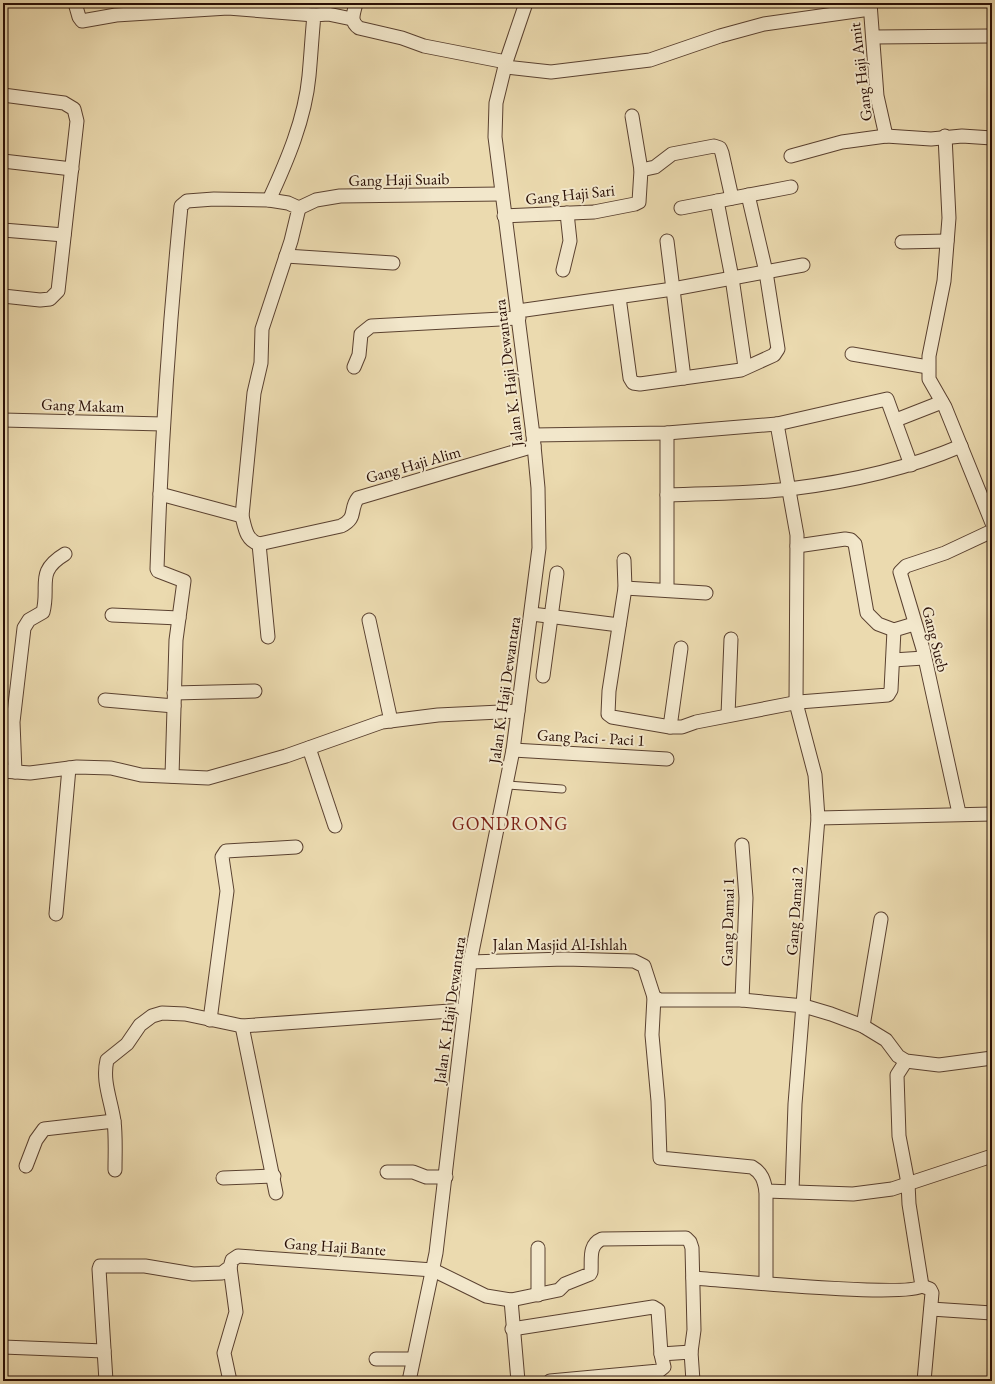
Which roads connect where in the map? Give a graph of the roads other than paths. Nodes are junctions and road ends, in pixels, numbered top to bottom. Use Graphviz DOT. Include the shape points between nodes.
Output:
graph roads {
  1 [pos="75,3"];
  2 [pos="356,3"];
  3 [pos="526,3"];
  4 [pos="870,6"];
  5 [pos="144,8"];
  6 [pos="314,15"];
  7 [pos="352,19"];
  8 [pos="990,36"];
  9 [pos="873,37"];
  10 [pos="506,65"];
  11 [pos="3,95"];
  12 [pos="632,116"];
  13 [pos="886,136"];
  14 [pos="945,136"];
  15 [pos="992,138"];
  16 [pos="791,156"];
  17 [pos="3,161"];
  18 [pos="72,169"];
  19 [pos="641,170"];
  20 [pos="791,187"];
  21 [pos="501,194"];
  22 [pos="748,195"];
  23 [pos="732,198"];
  24 [pos="268,200"];
  25 [pos="717,201"];
  26 [pos="299,208"];
  27 [pos="681,208"];
  28 [pos="567,213"];
  29 [pos="504,216"];
  30 [pos="3,230"];
  31 [pos="64,235"];
  32 [pos="667,241"];
  33 [pos="947,241"];
  34 [pos="902,242"];
  35 [pos="286,256"];
  36 [pos="393,263"];
  37 [pos="803,265"];
  38 [pos="563,270"];
  39 [pos="766,272"];
  40 [pos="732,278"];
  41 [pos="673,289"];
  42 [pos="3,296"];
  43 [pos="619,297"];
  44 [pos="518,315"];
  45 [pos="852,354"];
  46 [pos="354,367"];
  47 [pos="745,367"];
  48 [pos="928,367"];
  49 [pos="684,378"];
  50 [pos="942,402"];
  51 [pos="3,420"];
  52 [pos="896,420"];
  53 [pos="163,424"];
  54 [pos="777,424"];
  55 [pos="666,433"];
  56 [pos="533,441"];
  57 [pos="960,446"];
  58 [pos="911,465"];
  59 [pos="789,489"];
  60 [pos="160,494"];
  61 [pos="667,495"];
  62 [pos="242,516"];
  63 [pos="992,523"];
  64 [pos="992,531"];
  65 [pos="259,544"];
  66 [pos="796,546"];
  67 [pos="65,554"];
  68 [pos="624,560"];
  69 [pos="557,573"];
  70 [pos="626,588"];
  71 [pos="667,590"];
  72 [pos="706,593"];
  73 [pos="532,614"];
  74 [pos="112,615"];
  75 [pos="551,616"];
  76 [pos="179,618"];
  77 [pos="369,620"];
  78 [pos="914,624"];
  79 [pos="619,625"];
  80 [pos="894,630"];
  81 [pos="268,637"];
  82 [pos="731,640"];
  83 [pos="681,648"];
  84 [pos="924,658"];
  85 [pos="893,660"];
  86 [pos="543,676"];
  87 [pos="255,691"];
  88 [pos="174,699"];
  89 [pos="105,700"];
  90 [pos="796,703"];
  91 [pos="518,711"];
  92 [pos="728,715"];
  93 [pos="391,721"];
  94 [pos="670,727"];
  95 [pos="309,748"];
  96 [pos="513,750"];
  97 [pos="667,759"];
  98 [pos="69,768"];
  99 [pos="9,772"];
  100 [pos="172,776"];
  101 [pos="507,785"];
  102 [pos="562,789"];
  103 [pos="959,813"];
  104 [pos="992,814"];
  105 [pos="818,818"];
  106 [pos="335,826"];
  107 [pos="742,845"];
  108 [pos="296,847"];
  109 [pos="56,914"];
  110 [pos="881,918"];
  111 [pos="470,962"];
  112 [pos="654,997"];
  113 [pos="742,1000"];
  114 [pos="804,1006"];
  115 [pos="464,1010"];
  116 [pos="210,1020"];
  117 [pos="242,1026"];
  118 [pos="863,1026"];
  119 [pos="992,1058"];
  120 [pos="906,1061"];
  121 [pos="114,1121"];
  122 [pos="992,1156"];
  123 [pos="26,1166"];
  124 [pos="115,1170"];
  125 [pos="387,1172"];
  126 [pos="274,1176"];
  127 [pos="446,1177"];
  128 [pos="223,1178"];
  129 [pos="908,1183"];
  130 [pos="766,1191"];
  131 [pos="792,1191"];
  132 [pos="276,1193"];
  133 [pos="538,1248"];
  134 [pos="232,1262"];
  135 [pos="433,1270"];
  136 [pos="693,1278"];
  137 [pos="766,1283"];
  138 [pos="922,1286"];
  139 [pos="538,1295"];
  140 [pos="511,1300"];
  141 [pos="931,1309"];
  142 [pos="992,1313"];
  143 [pos="512,1328"];
  144 [pos="3,1347"];
  145 [pos="104,1351"];
  146 [pos="691,1352"];
  147 [pos="661,1354"];
  148 [pos="376,1358"];
  149 [pos="413,1359"];
  150 [pos="106,1381"];
  151 [pos="230,1381"];
  152 [pos="409,1381"];
  153 [pos="518,1381"];
  154 [pos="550,1381"];
  155 [pos="693,1381"];
  156 [pos="924,1381"];
  1 -- 5 [label="street" via="82,21"];
  2 -- 7 [label="street"];
  3 -- 10 [label="street, Jalan K. Haji Dewantara"];
  4 -- 9 [label="street, Gang Haji Amit"];
  4 -- 10 [label="street" via="764,24 650,60 551,72"];
  5 -- 6 [label="street" via="228,8"];
  6 -- 7 [label="street" via="328,14"];
  6 -- 24 [label="street" via="309,76 303,108 284,167"];
  7 -- 10 [label="street" via="359,28"];
  8 -- 9 [label="street"];
  9 -- 13 [label="street, Gang Haji Amit" via="877,96"];
  10 -- 21 [label="street, Jalan K. Haji Dewantara" via="496,103 495,137"];
  11 -- 18 [label="street" via="64,103 74,109 77,121"];
  12 -- 19 [label="street"];
  13 -- 14 [label="street" via="931,139"];
  13 -- 16 [label="street" via="842,142"];
  14 -- 15 [label="street"];
  14 -- 33 [label="street" via="949,218"];
  17 -- 18 [label="street"];
  18 -- 31 [label="street"];
  19 -- 23 [label="street" via="655,167 672,154 714,146 720,148 722,153"];
  19 -- 28 [label="street, Gang Haji Sari" via="639,202 594,212"];
  20 -- 22 [label="street"];
  21 -- 26 [label="street, Gang Haji Suaib" via="340,196 316,200"];
  21 -- 29 [label="street, Jalan K. Haji Dewantara"];
  22 -- 23 [label="street"];
  22 -- 39 [label="street"];
  23 -- 25 [label="street"];
  24 -- 26 [label="street" via="288,202"];
  24 -- 53 [label="street" via="207,199 187,201 181,206"];
  25 -- 27 [label="street"];
  25 -- 40 [label="street"];
  26 -- 35 [label="street"];
  28 -- 29 [label="street, Gang Haji Sari"];
  28 -- 38 [label="street" via="570,241"];
  29 -- 44 [label="street, Jalan K. Haji Dewantara"];
  30 -- 31 [label="street"];
  31 -- 42 [label="street" via="58,291 50,299 40,300"];
  32 -- 41 [label="street"];
  33 -- 34 [label="street"];
  33 -- 48 [label="street" via="944,281"];
  35 -- 36 [label="street"];
  35 -- 62 [label="street" via="262,329"];
  37 -- 39 [label="street"];
  39 -- 40 [label="street"];
  39 -- 47 [label="street" via="778,349 774,355"];
  40 -- 41 [label="street"];
  40 -- 47 [label="street"];
  41 -- 43 [label="street"];
  41 -- 49 [label="street"];
  43 -- 44 [label="street"];
  43 -- 49 [label="street" via="630,378 633,383"];
  44 -- 46 [label="street" via="371,326 361,334 359,355"];
  44 -- 56 [label="street, Jalan K. Haji Dewantara"];
  45 -- 48 [label="street"];
  47 -- 49 [label="street" via="741,370"];
  48 -- 50 [label="street" via="929,379"];
  50 -- 52 [label="street"];
  50 -- 57 [label="street"];
  51 -- 53 [label="street, Gang Makam"];
  52 -- 54 [label="street" via="884,399"];
  52 -- 58 [label="street"];
  53 -- 60 [label="street"];
  54 -- 55 [label="street"];
  54 -- 59 [label="street, Gang Damai 2"];
  55 -- 56 [label="street"];
  55 -- 61 [label="street"];
  56 -- 65 [label="street, Gang Haji Alim" via="358,498 349,522 341,526"];
  56 -- 73 [label="street, Jalan K. Haji Dewantara" via="538,488 539,548"];
  57 -- 58 [label="street"];
  57 -- 63 [label="street"];
  58 -- 59 [label="street"];
  59 -- 61 [label="street"];
  59 -- 66 [label="street, Gang Damai 2" via="797,535"];
  60 -- 62 [label="street"];
  60 -- 76 [label="street" via="157,569 184,581"];
  61 -- 71 [label="street"];
  62 -- 65 [label="street" via="251,541"];
  64 -- 78 [label="street, Gang Sueb" via="945,553 906,566 900,572"];
  65 -- 81 [label="street"];
  66 -- 80 [label="street" via="851,540 855,544 867,614 878,624"];
  66 -- 90 [label="street, Gang Damai 2"];
  67 -- 99 [label="street" via="49,566 45,574 43,612 29,620 24,628"];
  68 -- 70 [label="street"];
  69 -- 75 [label="street"];
  70 -- 71 [label="street"];
  70 -- 79 [label="street"];
  71 -- 72 [label="street"];
  73 -- 75 [label="street"];
  73 -- 91 [label="street, Jalan K. Haji Dewantara"];
  74 -- 76 [label="street"];
  75 -- 79 [label="street"];
  75 -- 86 [label="street"];
  76 -- 88 [label="street"];
  77 -- 93 [label="street"];
  78 -- 80 [label="street"];
  78 -- 84 [label="street, Gang Sueb"];
  79 -- 94 [label="street" via="608,714 612,717"];
  80 -- 85 [label="street"];
  82 -- 92 [label="street"];
  83 -- 94 [label="street"];
  84 -- 85 [label="street"];
  84 -- 103 [label="street, Gang Sueb"];
  85 -- 90 [label="street" via="891,690 888,694"];
  87 -- 88 [label="street"];
  88 -- 89 [label="street"];
  88 -- 100 [label="street"];
  90 -- 92 [label="street"];
  90 -- 105 [label="street, Gang Damai 2" via="815,776"];
  91 -- 93 [label="street" via="438,715"];
  91 -- 96 [label="street, Jalan K. Haji Dewantara"];
  92 -- 94 [label="street" via="682,727"];
  93 -- 95 [label="street"];
  95 -- 100 [label="street" via="208,778"];
  95 -- 106 [label="street"];
  96 -- 97 [label="street, Gang Paci - Paci 1"];
  96 -- 101 [label="street, Jalan K. Haji Dewantara"];
  98 -- 99 [label="street" via="30,773"];
  98 -- 100 [label="street" via="111,768 141,775"];
  98 -- 109 [label="street"];
  101 -- 102 [label="lane"];
  101 -- 111 [label="street, Jalan K. Haji Dewantara"];
  103 -- 104 [label="street"];
  103 -- 105 [label="street"];
  105 -- 114 [label="street, Gang Damai 2"];
  107 -- 113 [label="street, Gang Damai 1" via="746,898"];
  108 -- 116 [label="street" via="226,851 222,857 227,891"];
  110 -- 118 [label="street"];
  111 -- 112 [label="street, Jalan Masjid Al-Ishlah" via="634,961 644,966"];
  111 -- 115 [label="street, Jalan K. Haji Dewantara"];
  112 -- 113 [label="street" via="675,1001"];
  112 -- 130 [label="street" via="652,1035 660,1158 752,1167 763,1177"];
  113 -- 114 [label="street"];
  114 -- 118 [label="street"];
  114 -- 131 [label="street, Gang Damai 2" via="795,1104"];
  115 -- 117 [label="street"];
  115 -- 127 [label="street, Jalan K. Haji Dewantara"];
  116 -- 117 [label="street"];
  116 -- 121 [label="street" via="185,1014 162,1013 152,1016 140,1025 127,1044 106,1060 107,1093"];
  117 -- 126 [label="street"];
  118 -- 120 [label="street" via="886,1040 898,1056"];
  119 -- 120 [label="street" via="939,1065"];
  120 -- 129 [label="street" via="897,1075 896,1087 899,1136"];
  121 -- 123 [label="street" via="44,1129 36,1140"];
  121 -- 124 [label="street"];
  122 -- 129 [label="street"];
  125 -- 127 [label="street" via="413,1172 426,1177"];
  126 -- 128 [label="street"];
  126 -- 132 [label="street"];
  127 -- 135 [label="street, Jalan K. Haji Dewantara"];
  129 -- 131 [label="street" via="892,1189 853,1194"];
  129 -- 138 [label="street"];
  130 -- 131 [label="street"];
  130 -- 137 [label="street"];
  133 -- 139 [label="street"];
  134 -- 135 [label="street, Gang Haji Bante" via="252,1257"];
  134 -- 145 [label="street" via="222,1274 193,1274 145,1266 100,1266 98,1269"];
  134 -- 151 [label="street" via="236,1312 224,1353"];
  135 -- 140 [label="street" via="486,1296"];
  135 -- 149 [label="street, Jalan K. Haji Dewantara"];
  136 -- 137 [label="street"];
  136 -- 139 [label="street" via="692,1248 686,1238 602,1239 592,1246 590,1274 565,1284 559,1290"];
  136 -- 146 [label="street" via="694,1330"];
  137 -- 138 [label="street" via="892,1290"];
  138 -- 141 [label="street" via="930,1289 932,1293"];
  139 -- 140 [label="street"];
  140 -- 143 [label="street"];
  141 -- 142 [label="street"];
  141 -- 156 [label="street"];
  143 -- 147 [label="street" via="653,1307 658,1310"];
  143 -- 153 [label="street"];
  144 -- 145 [label="street"];
  145 -- 150 [label="street"];
  146 -- 147 [label="street"];
  146 -- 155 [label="street"];
  147 -- 154 [label="street" via="664,1367 658,1371"];
  148 -- 149 [label="street"];
  149 -- 152 [label="street, Jalan K. Haji Dewantara"];
}
